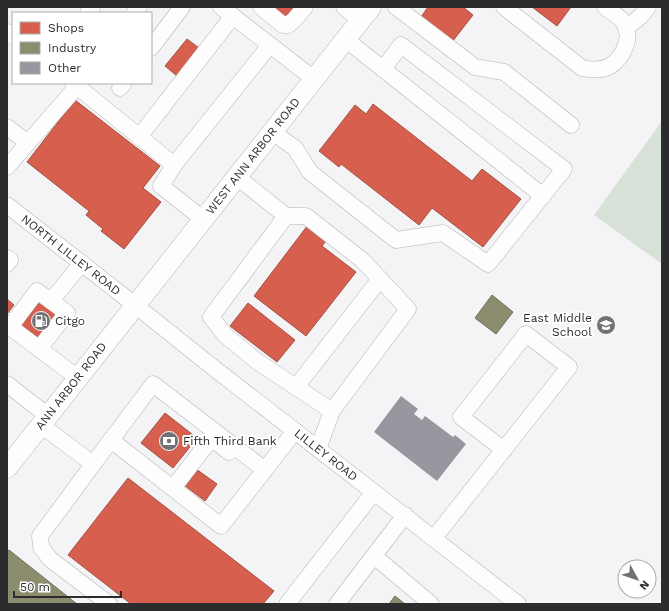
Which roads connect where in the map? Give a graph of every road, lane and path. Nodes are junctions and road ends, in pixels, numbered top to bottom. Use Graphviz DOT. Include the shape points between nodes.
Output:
graph roads {
  1 [pos="182,7"];
  2 [pos="261,7"];
  3 [pos="305,7"];
  4 [pos="344,7"];
  5 [pos="396,7"];
  6 [pos="504,7"];
  7 [pos="605,7"];
  8 [pos="648,7"];
  9 [pos="227,11"];
  10 [pos="365,14"];
  11 [pos="626,28"];
  12 [pos="345,39"];
  13 [pos="270,45"];
  14 [pos="152,47"];
  15 [pos="383,69"];
  16 [pos="314,79"];
  17 [pos="77,84"];
  18 [pos="571,125"];
  19 [pos="7,127"];
  20 [pos="272,132"];
  21 [pos="139,136"];
  22 [pos="28,144"];
  23 [pos="174,166"];
  24 [pos="7,167"];
  25 [pos="237,177"];
  26 [pos="543,196"];
  27 [pos="8,208"];
  28 [pos="286,216"];
  29 [pos="203,220"];
  30 [pos="7,258"];
  31 [pos="82,263"];
  32 [pos="7,264"];
  33 [pos="380,278"];
  34 [pos="50,301"];
  35 [pos="135,305"];
  36 [pos="39,349"];
  37 [pos="78,378"];
  38 [pos="7,384"];
  39 [pos="296,387"];
  40 [pos="332,411"];
  41 [pos="44,421"];
  42 [pos="295,431"];
  43 [pos="111,440"];
  44 [pos="318,449"];
  45 [pos="504,450"];
  46 [pos="248,456"];
  47 [pos="93,464"];
  48 [pos="7,467"];
  49 [pos="265,470"];
  50 [pos="173,488"];
  51 [pos="374,492"];
  52 [pos="405,515"];
  53 [pos="434,538"];
  54 [pos="374,556"];
  55 [pos="110,604"];
  56 [pos="287,604"];
  57 [pos="337,604"];
  58 [pos="431,604"];
  59 [pos="518,604"];
  1 -- 14 [label="street"];
  2 -- 3 [label="street" via="283,25 288,25"];
  4 -- 10 [label="street"];
  5 -- 18 [label="street" via="475,67 504,72"];
  6 -- 11 [label="street" via="582,68 595,70 609,66 619,57 625,48 628,32"];
  7 -- 11 [label="street" via="624,22"];
  8 -- 11 [label="street"];
  9 -- 13 [label="street"];
  9 -- 21 [label="street"];
  10 -- 12 [label="main road, WEST ANN ARBOR ROAD"];
  12 -- 15 [label="street"];
  12 -- 16 [label="main road, WEST ANN ARBOR ROAD"];
  13 -- 16 [label="street"];
  13 -- 23 [label="street"];
  15 -- 26 [label="street"];
  15 -- 26 [label="street" via="401,46 564,169"];
  16 -- 20 [label="main road, WEST ANN ARBOR ROAD"];
  17 -- 21 [label="street"];
  17 -- 22 [label="street"];
  19 -- 22 [label="street"];
  20 -- 25 [label="main road, WEST ANN ARBOR ROAD"];
  20 -- 26 [label="street" via="295,148 310,172 396,240 443,233 488,264"];
  21 -- 23 [label="street"];
  22 -- 24 [label="street"];
  23 -- 29 [label="street" via="161,186"];
  25 -- 28 [label="street"];
  25 -- 29 [label="main road, WEST ANN ARBOR ROAD"];
  27 -- 31 [label="street, NORTH LILLEY ROAD"];
  28 -- 33 [label="street" via="306,216 362,260"];
  28 -- 39 [label="street" via="211,317 226,335 258,362"];
  29 -- 35 [label="main road, WEST ANN ARBOR ROAD"];
  30 -- 32 [label="street" via="10,260"];
  31 -- 34 [label="street"];
  31 -- 35 [label="street, NORTH LILLEY ROAD"];
  33 -- 39 [label="street"];
  33 -- 40 [label="street" via="408,309"];
  34 -- 36 [label="street" via="67,313"];
  34 -- 36 [label="street" via="37,291 10,327"];
  35 -- 37 [label="main road, ANN ARBOR ROAD"];
  35 -- 42 [label="street, LILLEY ROAD"];
  36 -- 37 [label="street"];
  37 -- 41 [label="main road, ANN ARBOR ROAD"];
  38 -- 41 [label="street"];
  39 -- 40 [label="street"];
  40 -- 44 [label="street"];
  41 -- 47 [label="street"];
  41 -- 48 [label="main road, ANN ARBOR ROAD"];
  42 -- 44 [label="street, LILLEY ROAD"];
  42 -- 49 [label="street"];
  43 -- 46 [label="street" via="152,384"];
  43 -- 47 [label="street"];
  43 -- 50 [label="street"];
  44 -- 51 [label="street, LILLEY ROAD"];
  45 -- 45 [label="street" via="568,367 526,334 461,417"];
  45 -- 53 [label="street"];
  46 -- 49 [label="street"];
  46 -- 50 [label="street" via="233,455 215,441 207,444"];
  47 -- 55 [label="street" via="40,536 41,547 50,559"];
  49 -- 50 [label="street" via="221,526"];
  51 -- 52 [label="street, LILLEY ROAD"];
  51 -- 56 [label="street"];
  52 -- 53 [label="street, LILLEY ROAD"];
  52 -- 54 [label="street"];
  53 -- 59 [label="street, LILLEY ROAD"];
  54 -- 57 [label="street"];
  54 -- 58 [label="street"];
}
